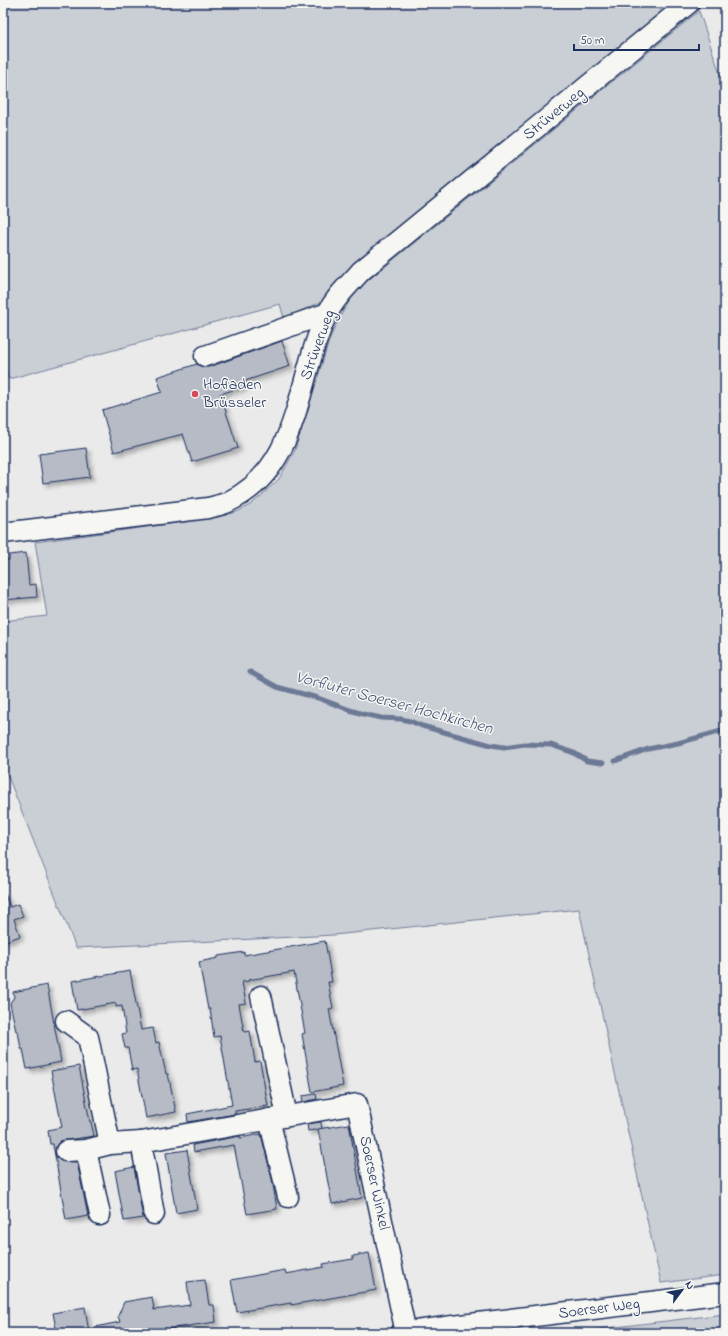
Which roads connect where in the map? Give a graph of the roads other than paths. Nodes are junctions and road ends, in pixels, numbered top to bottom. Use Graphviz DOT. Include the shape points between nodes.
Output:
graph roads {
  1 [pos="689,3"];
  2 [pos="328,313"];
  3 [pos="205,356"];
  4 [pos="3,533"];
  5 [pos="261,996"];
  6 [pos="66,1021"];
  7 [pos="278,1118"];
  8 [pos="141,1142"];
  9 [pos="110,1144"];
  10 [pos="86,1150"];
  11 [pos="66,1151"];
  12 [pos="288,1197"];
  13 [pos="154,1214"];
  14 [pos="100,1215"];
  15 [pos="725,1293"];
  16 [pos="404,1333"];
  1 -- 2 [label="street, Strüverweg" via="361,272 338,296"];
  2 -- 3 [label="street"];
  2 -- 4 [label="street, Strüverweg" via="314,348 284,445 267,472 256,484 240,495 208,508"];
  5 -- 7 [label="street"];
  6 -- 9 [label="street" via="88,1037"];
  7 -- 8 [label="street, Soerser Winkel"];
  7 -- 12 [label="street"];
  7 -- 16 [label="street, Soerser Winkel" via="357,1104"];
  8 -- 9 [label="street, Soerser Winkel"];
  8 -- 13 [label="street"];
  9 -- 10 [label="street, Soerser Winkel"];
  10 -- 11 [label="street, Soerser Winkel"];
  10 -- 14 [label="street"];
  15 -- 16 [label="street, Soerser Weg"];
}
